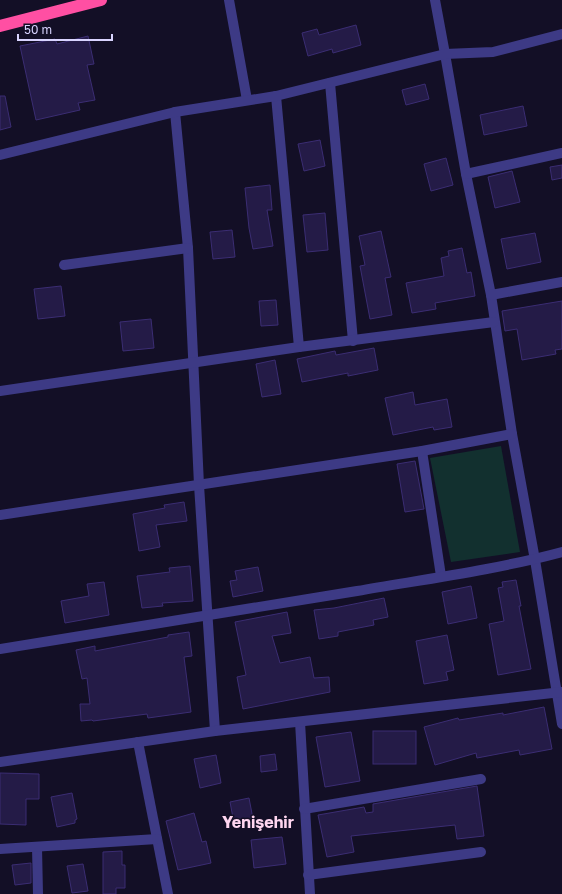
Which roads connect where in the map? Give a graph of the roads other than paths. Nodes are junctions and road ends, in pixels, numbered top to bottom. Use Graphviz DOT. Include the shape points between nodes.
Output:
graph roads {
  1 [pos="102,0"];
  2 [pos="229,0"];
  3 [pos="435,0"];
  4 [pos="0,26"];
  5 [pos="562,34"];
  6 [pos="445,54"];
  7 [pos="330,83"];
  8 [pos="276,96"];
  9 [pos="247,100"];
  10 [pos="176,112"];
  11 [pos="562,153"];
  12 [pos="0,155"];
  13 [pos="466,174"];
  14 [pos="188,248"];
  15 [pos="64,265"];
  16 [pos="562,282"];
  17 [pos="491,296"];
  18 [pos="494,322"];
  19 [pos="353,341"];
  20 [pos="299,347"];
  21 [pos="194,363"];
  22 [pos="0,391"];
  23 [pos="512,434"];
  24 [pos="422,451"];
  25 [pos="199,485"];
  26 [pos="0,515"];
  27 [pos="562,552"];
  28 [pos="535,560"];
  29 [pos="441,576"];
  30 [pos="207,616"];
  31 [pos="0,649"];
  32 [pos="559,692"];
  33 [pos="300,722"];
  34 [pos="562,724"];
  35 [pos="214,731"];
  36 [pos="138,742"];
  37 [pos="0,762"];
  38 [pos="481,779"];
  39 [pos="304,809"];
  40 [pos="157,839"];
  41 [pos="37,847"];
  42 [pos="0,849"];
  43 [pos="482,852"];
  44 [pos="308,876"];
  45 [pos="38,894"];
  46 [pos="168,894"];
  47 [pos="310,894"];
  1 -- 4 [label="highway"];
  2 -- 9 [label="street"];
  3 -- 6 [label="street"];
  5 -- 6 [label="street" via="493,52"];
  6 -- 7 [label="street"];
  6 -- 13 [label="street"];
  7 -- 8 [label="street"];
  7 -- 19 [label="street"];
  8 -- 9 [label="street"];
  8 -- 20 [label="street"];
  9 -- 10 [label="street"];
  10 -- 12 [label="street"];
  10 -- 14 [label="street"];
  11 -- 13 [label="street"];
  13 -- 17 [label="street"];
  14 -- 15 [label="street"];
  14 -- 21 [label="street"];
  16 -- 17 [label="street"];
  17 -- 18 [label="street"];
  18 -- 19 [label="street"];
  18 -- 23 [label="street"];
  19 -- 20 [label="street"];
  20 -- 21 [label="street"];
  21 -- 22 [label="street"];
  21 -- 25 [label="street"];
  23 -- 24 [label="street"];
  23 -- 28 [label="street"];
  24 -- 25 [label="street"];
  24 -- 29 [label="street"];
  25 -- 26 [label="street"];
  25 -- 30 [label="street"];
  27 -- 28 [label="street"];
  28 -- 29 [label="street"];
  28 -- 32 [label="street"];
  29 -- 30 [label="street"];
  30 -- 31 [label="street"];
  30 -- 35 [label="street"];
  32 -- 33 [label="street"];
  32 -- 34 [label="street"];
  33 -- 35 [label="street"];
  33 -- 39 [label="street"];
  35 -- 36 [label="street"];
  36 -- 37 [label="street"];
  36 -- 40 [label="street"];
  38 -- 39 [label="street"];
  39 -- 44 [label="street"];
  40 -- 41 [label="street"];
  40 -- 46 [label="street"];
  41 -- 42 [label="street"];
  41 -- 45 [label="street"];
  43 -- 44 [label="street"];
  44 -- 47 [label="street"];
}
